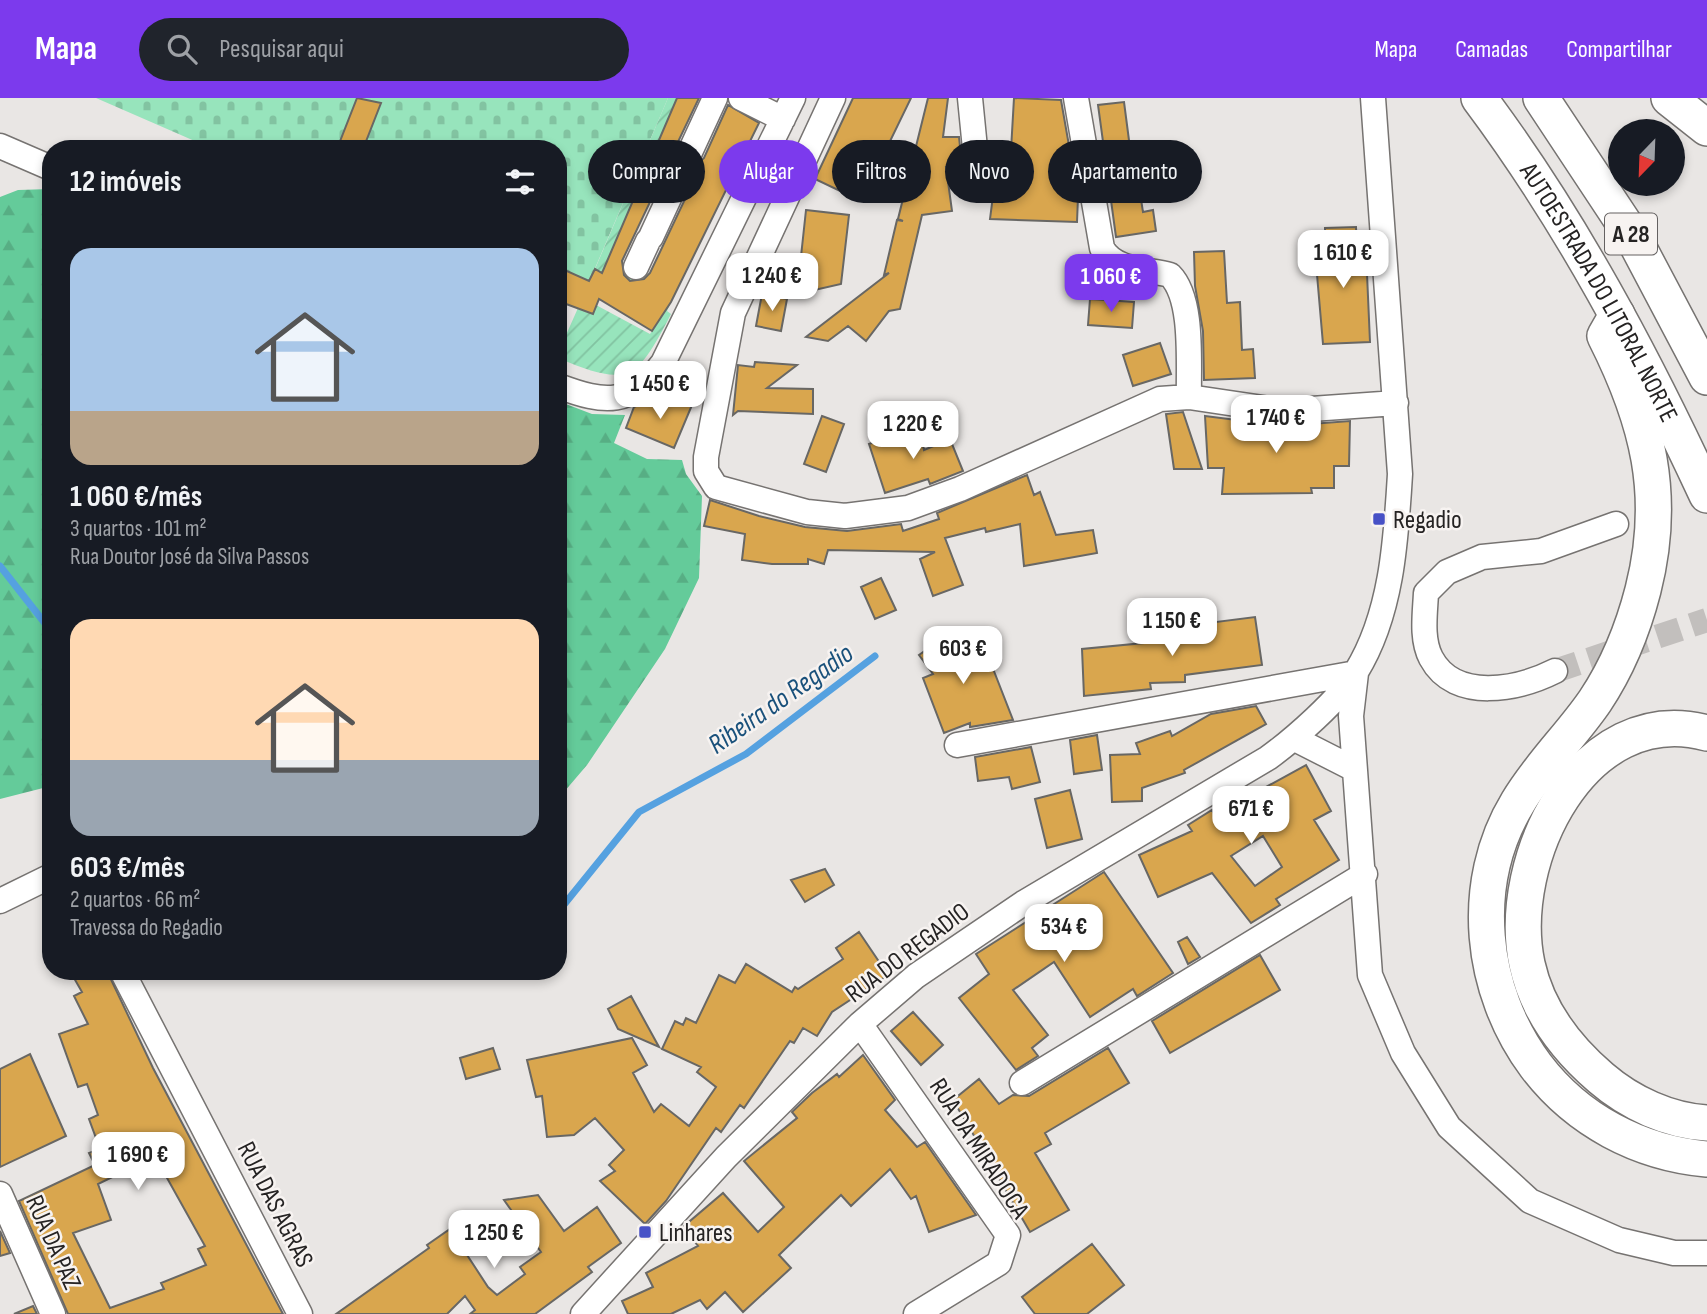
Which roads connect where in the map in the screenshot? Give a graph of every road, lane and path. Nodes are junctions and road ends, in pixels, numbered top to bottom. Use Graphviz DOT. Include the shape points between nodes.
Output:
graph roads {
  1 [pos="715,98"];
  2 [pos="741,98"];
  3 [pos="834,98"];
  4 [pos="970,98"];
  5 [pos="1076,98"];
  6 [pos="1373,98"];
  7 [pos="1479,98"];
  8 [pos="1541,98"];
  9 [pos="1669,98"];
  10 [pos="788,108"];
  11 [pos="1707,128"];
  12 [pos="974,140"];
  13 [pos="0,146"];
  14 [pos="42,164"];
  15 [pos="636,268"];
  16 [pos="1617,315"];
  17 [pos="1707,377"];
  18 [pos="567,389"];
  19 [pos="1189,397"];
  20 [pos="1396,402"];
  21 [pos="1707,495"];
  22 [pos="1616,524"];
  23 [pos="1555,671"];
  24 [pos="1356,673"];
  25 [pos="1707,733"];
  26 [pos="1295,739"];
  27 [pos="957,745"];
  28 [pos="1354,769"];
  29 [pos="1364,874"];
  30 [pos="42,880"];
  31 [pos="0,901"];
  32 [pos="127,980"];
  33 [pos="860,1024"];
  34 [pos="1022,1083"];
  35 [pos="1707,1123"];
  36 [pos="1707,1159"];
  37 [pos="0,1194"];
  38 [pos="1707,1253"];
  39 [pos="53,1314"];
  40 [pos="300,1314"];
  41 [pos="583,1314"];
  42 [pos="916,1314"];
  1 -- 15 [label="street"];
  2 -- 10 [label="street"];
  3 -- 19 [label="street" via="729,323 706,457 709,479 716,488 807,512 845,516 908,508 1160,399"];
  4 -- 12 [label="street"];
  5 -- 19 [label="street" via="1107,258 1170,275 1180,290 1187,326"];
  6 -- 20 [label="street, RUA DO REGADIO"];
  7 -- 16 [label="highway, AUTOESTRADA DO LITORAL NORTE / A 28" via="1573,238"];
  8 -- 17 [label="highway, AUTOESTRADA DO LITORAL NORTE / A 28" via="1633,237"];
  9 -- 11 [label="highway"];
  10 -- 18 [label="street" via="653,377 640,388 608,400"];
  13 -- 14 [label="street"];
  16 -- 21 [label="highway, AUTOESTRADA DO LITORAL NORTE / A 28"];
  16 -- 36 [label="highway" via="1605,336 1638,408 1653,478 1655,513 1644,586 1629,634 1606,683 1532,780 1510,817 1491,873 1488,952 1506,1015 1527,1054 1558,1091 1622,1137 1660,1151"];
  19 -- 20 [label="street" via="1283,411"];
  20 -- 24 [label="street, RUA DO REGADIO" via="1397,530 1380,616"];
  22 -- 23 [label="street" via="1541,551 1482,556 1447,572 1426,593 1424,631 1432,659 1451,678 1478,689 1503,688"];
  24 -- 26 [label="street, RUA DO REGADIO"];
  24 -- 27 [label="street"];
  24 -- 28 [label="street" via="1351,716"];
  25 -- 35 [label="highway" via="1671,727 1643,730 1589,763 1560,801 1539,845 1522,925 1527,964 1540,1002 1577,1056 1632,1100 1677,1118"];
  26 -- 28 [label="street"];
  26 -- 33 [label="street, RUA DO REGADIO" via="1025,902 916,976"];
  28 -- 29 [label="street"];
  29 -- 34 [label="street"];
  29 -- 38 [label="street" via="1370,975 1404,1053 1449,1127 1530,1201 1619,1240 1674,1253"];
  30 -- 31 [label="street"];
  32 -- 40 [label="street, RUA DAS AGRAS"];
  33 -- 41 [label="street, RUA DO REGADIO" via="726,1157"];
  33 -- 42 [label="street, RUA DA MIRADOCA" via="1008,1235 999,1263"];
  37 -- 39 [label="street, RUA DA PAZ"];
}
